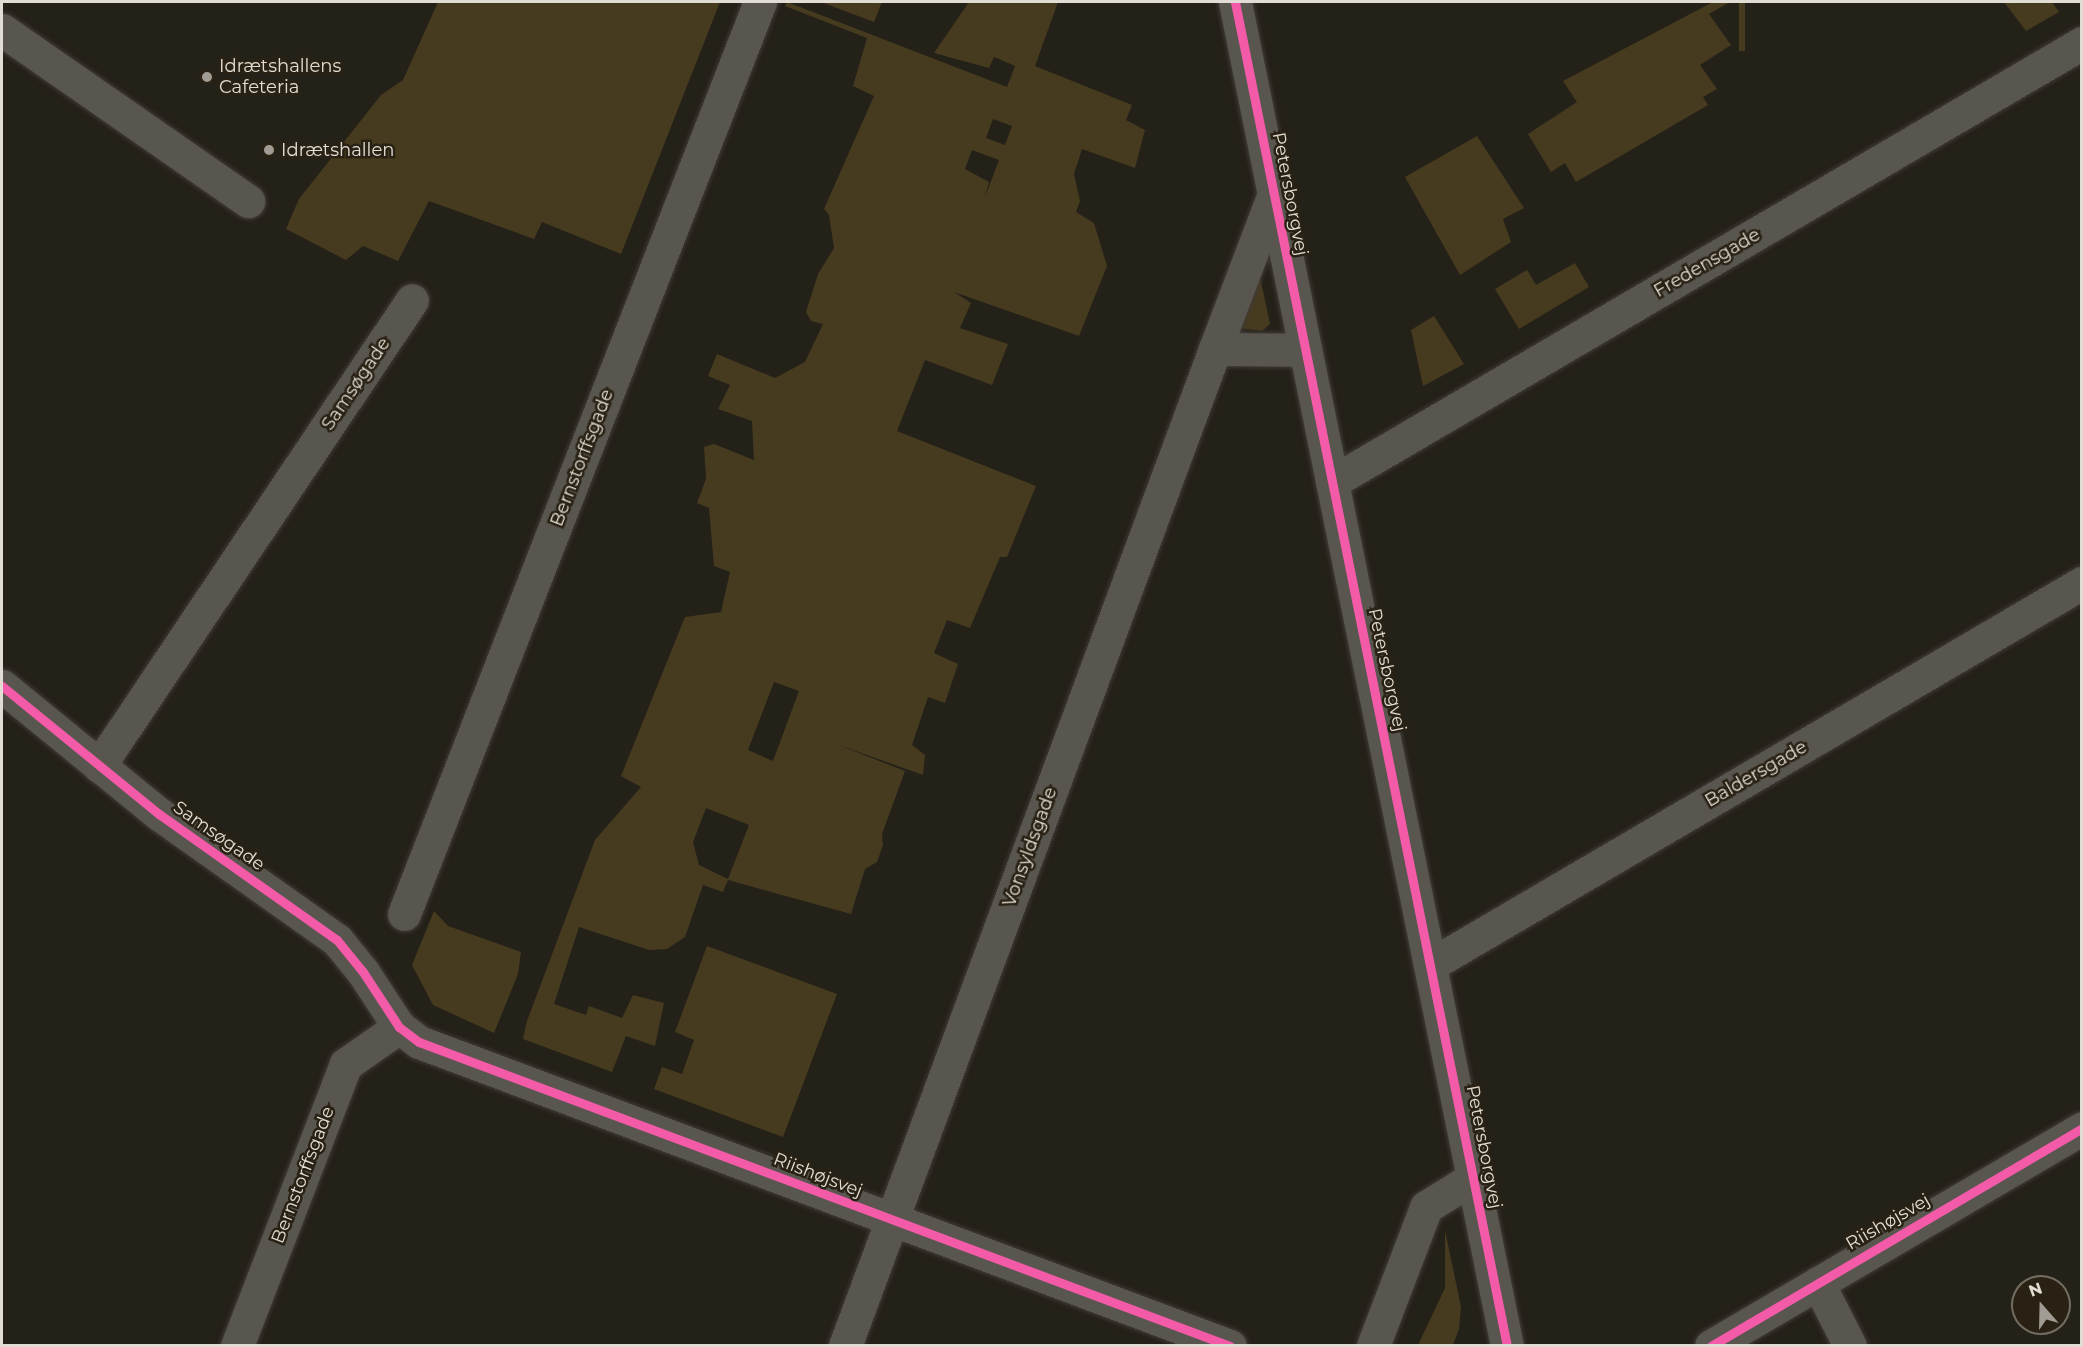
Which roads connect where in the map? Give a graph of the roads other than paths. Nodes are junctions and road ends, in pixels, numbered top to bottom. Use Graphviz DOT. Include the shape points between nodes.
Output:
graph roads {
  1 [pos="760,2"];
  2 [pos="1235,2"];
  3 [pos="2,30"];
  4 [pos="2082,43"];
  5 [pos="1273,196"];
  6 [pos="248,201"];
  7 [pos="412,300"];
  8 [pos="1215,349"];
  9 [pos="1305,350"];
  10 [pos="1332,482"];
  11 [pos="2082,583"];
  12 [pos="2,686"];
  13 [pos="99,766"];
  14 [pos="404,914"];
  15 [pos="1430,965"];
  16 [pos="399,1028"];
  17 [pos="2082,1128"];
  18 [pos="1473,1178"];
  19 [pos="891,1221"];
  20 [pos="1818,1283"];
  21 [pos="237,1346"];
  22 [pos="845,1346"];
  23 [pos="1230,1346"];
  24 [pos="1373,1346"];
  25 [pos="1507,1346"];
  26 [pos="1711,1346"];
  27 [pos="1850,1346"];
  1 -- 14 [label="street, Bernstorffsgade"];
  2 -- 5 [label="street, Petersborgvej"];
  3 -- 6 [label="street"];
  4 -- 10 [label="street, Fredensgade"];
  5 -- 8 [label="street, Vonsyldsgade"];
  5 -- 9 [label="street, Petersborgvej"];
  7 -- 13 [label="street, Samsøgade"];
  8 -- 9 [label="street"];
  8 -- 19 [label="street, Vonsyldsgade"];
  9 -- 10 [label="street, Petersborgvej"];
  10 -- 15 [label="street, Petersborgvej"];
  11 -- 15 [label="street, Baldersgade"];
  12 -- 13 [label="street, Samsøgade"];
  13 -- 16 [label="street, Samsøgade" via="337,940"];
  15 -- 18 [label="street, Petersborgvej"];
  16 -- 19 [label="street, Riishøjsvej" via="419,1042"];
  16 -- 21 [label="street, Bernstorffsgade" via="346,1064"];
  17 -- 20 [label="street, Riishøjsvej"];
  18 -- 24 [label="street" via="1426,1207"];
  18 -- 25 [label="street, Petersborgvej"];
  19 -- 22 [label="street, Vonsyldsgade"];
  19 -- 23 [label="street, Riishøjsvej"];
  20 -- 26 [label="street, Riishøjsvej"];
  20 -- 27 [label="street"];
}
